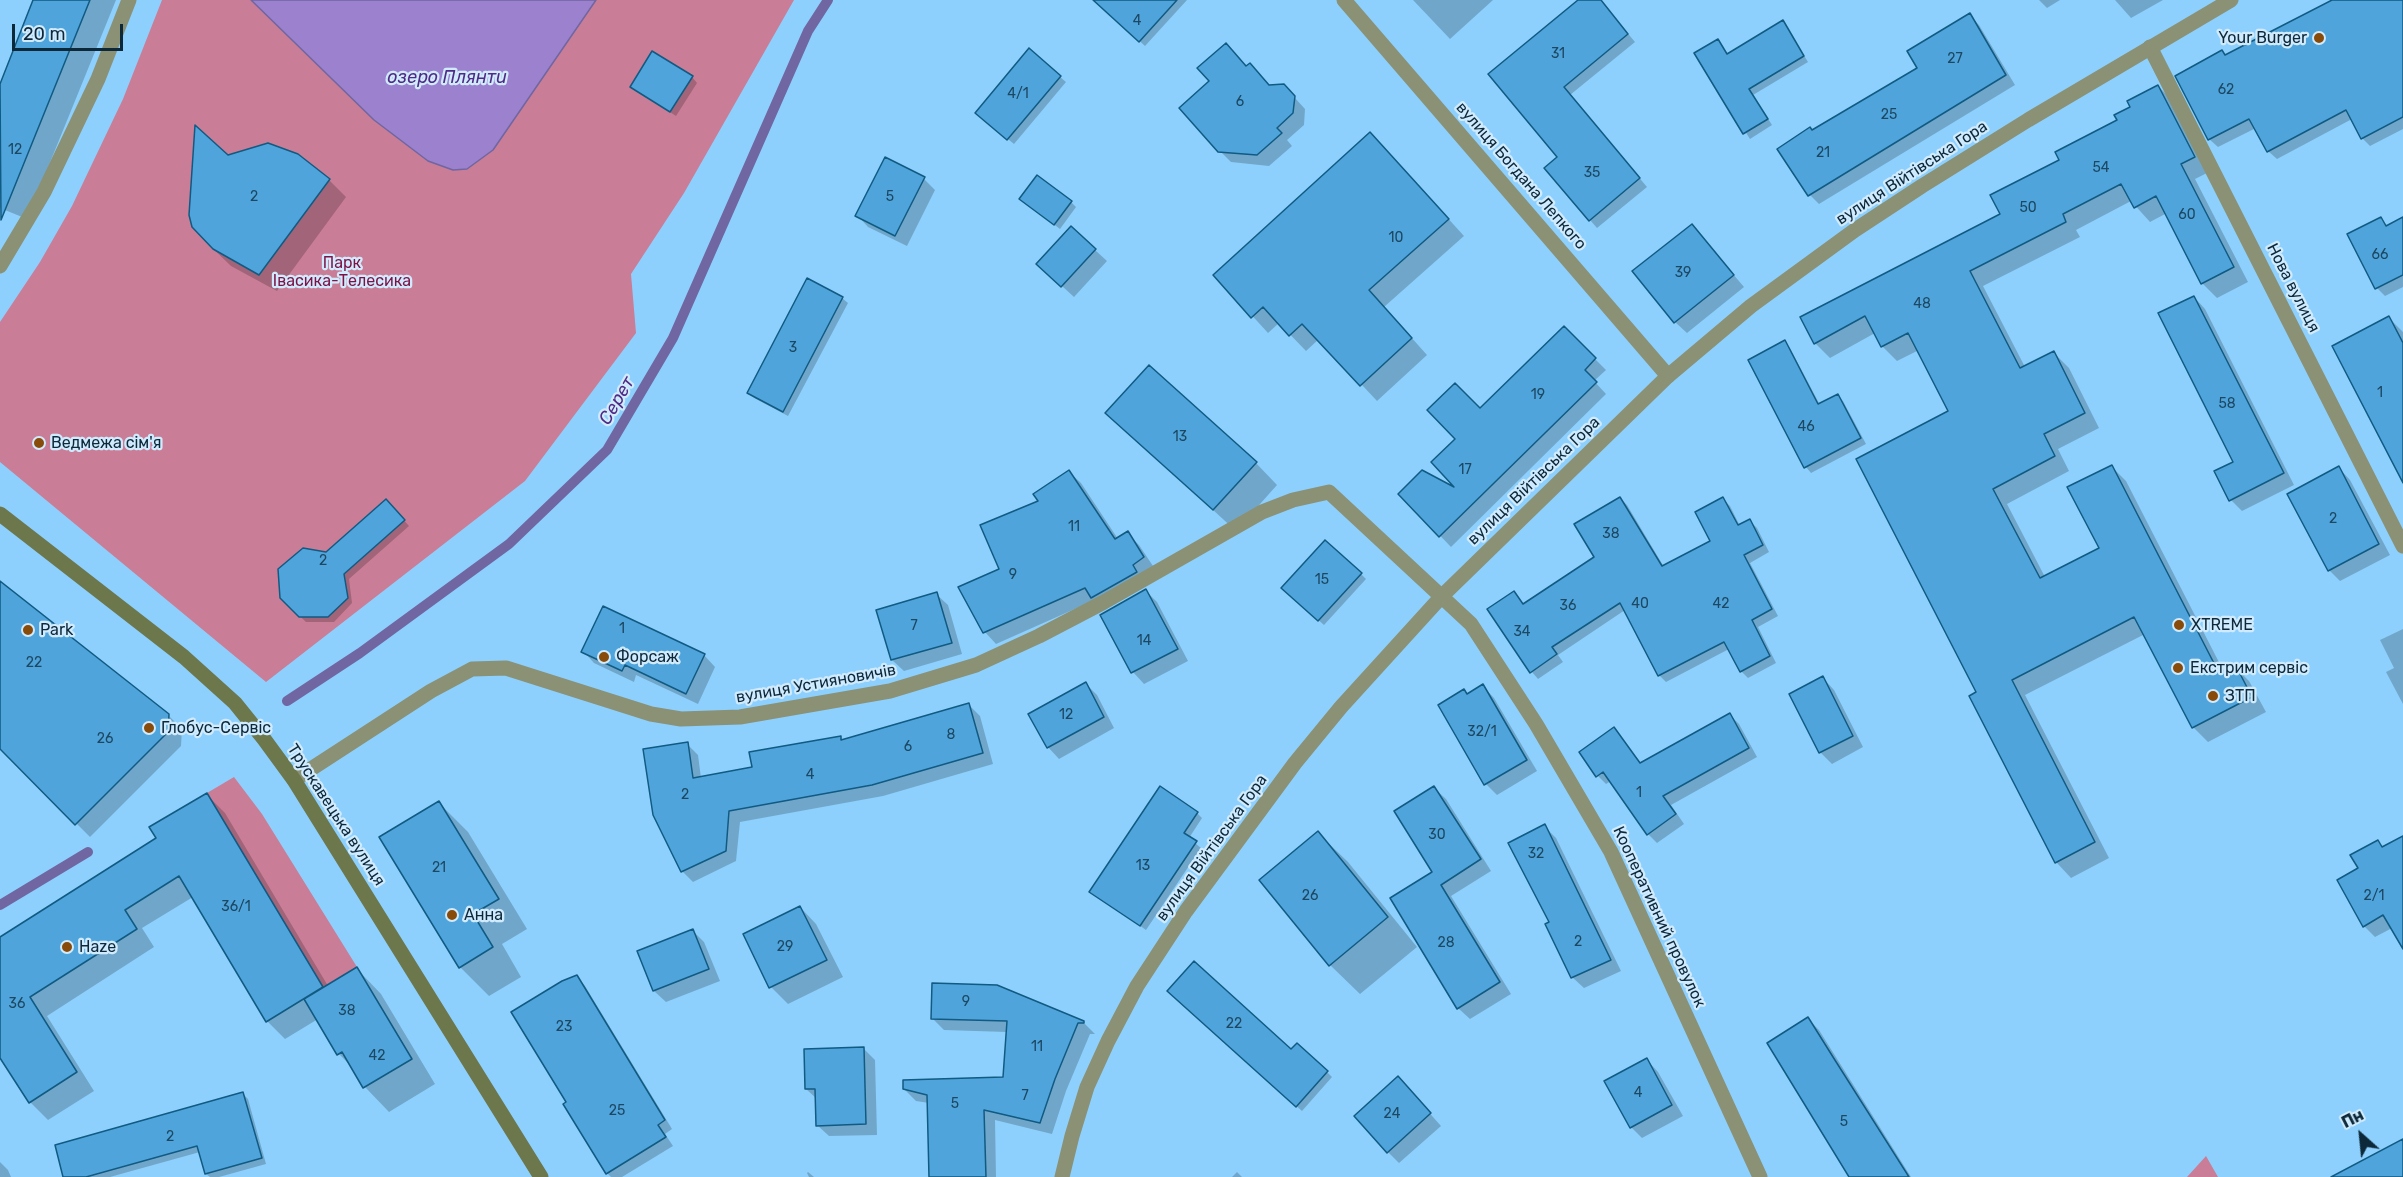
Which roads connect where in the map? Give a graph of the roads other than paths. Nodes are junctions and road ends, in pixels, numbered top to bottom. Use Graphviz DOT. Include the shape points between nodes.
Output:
graph roads {
  1 [pos="129,0"];
  2 [pos="1344,0"];
  3 [pos="2231,0"];
  4 [pos="2150,47"];
  5 [pos="0,266"];
  6 [pos="1668,376"];
  7 [pos="0,514"];
  8 [pos="2403,546"];
  9 [pos="1442,596"];
  10 [pos="294,780"];
  11 [pos="542,1177"];
  12 [pos="1062,1177"];
  13 [pos="1760,1177"];
  1 -- 5 [label="street" via="98,79 44,192"];
  2 -- 6 [label="street, вулиця Богдана Лепкого"];
  3 -- 4 [label="street, вулиця Війтівська Гора"];
  4 -- 6 [label="street, вулиця Війтівська Гора" via="1855,230 1751,306"];
  4 -- 8 [label="street, Нова вулиця"];
  6 -- 9 [label="street, вулиця Війтівська Гора"];
  7 -- 10 [label="main road, Трускавецька вулиця" via="184,657 235,703"];
  9 -- 10 [label="street, вулиця Устияновичів" via="1329,492 1262,512 1040,636 976,665 890,691 740,717 681,719 651,714 506,668 472,669 430,691"];
  9 -- 12 [label="street, вулиця Війтівська Гора" via="1295,763 1186,911 1107,1041 1091,1078"];
  9 -- 13 [label="street, Кооперативний провулок" via="1471,624 1536,724 1611,852"];
  10 -- 11 [label="main road, Трускавецька вулиця"];
}
